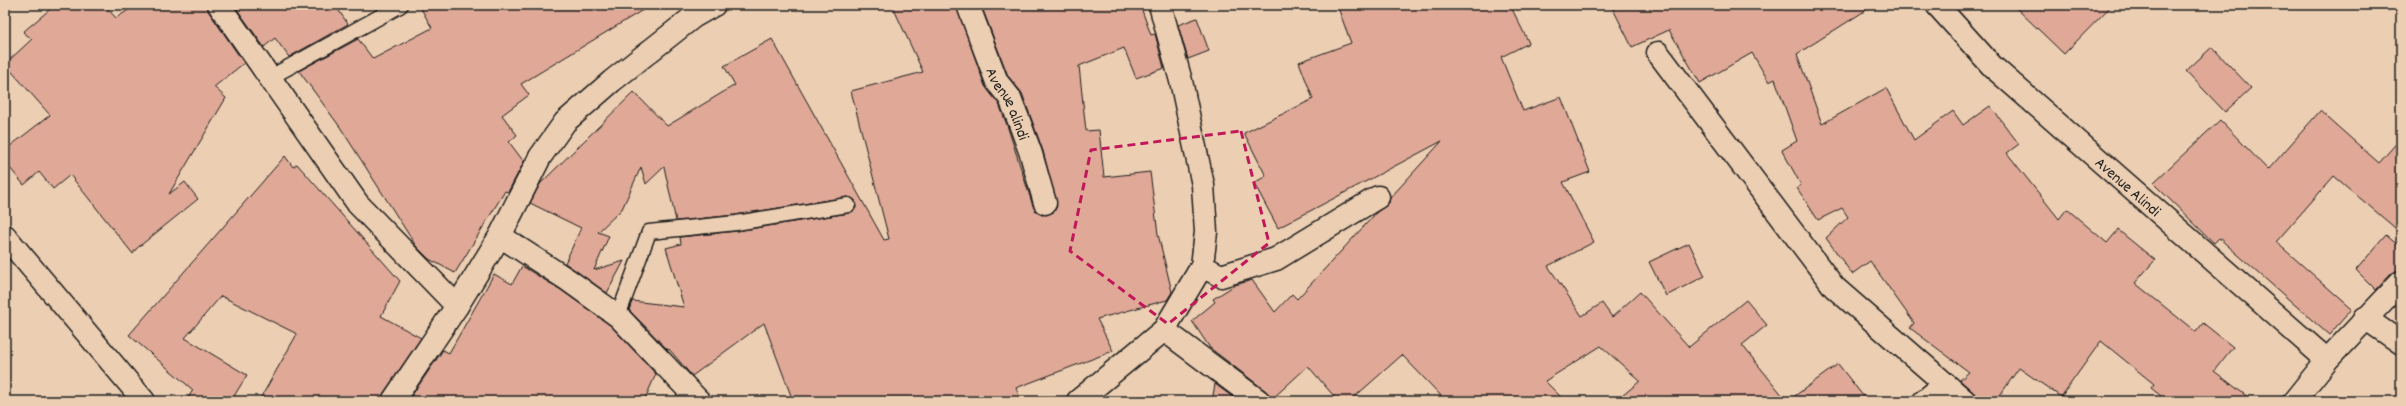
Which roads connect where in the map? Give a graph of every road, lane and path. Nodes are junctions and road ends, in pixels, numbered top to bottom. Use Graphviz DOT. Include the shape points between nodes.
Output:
graph roads {
  1 [pos="219,5"];
  2 [pos="401,5"];
  3 [pos="714,5"];
  4 [pos="968,5"];
  5 [pos="1160,5"];
  6 [pos="1937,5"];
  7 [pos="1658,54"];
  8 [pos="269,78"];
  9 [pos="1378,197"];
  10 [pos="1044,203"];
  11 [pos="848,205"];
  12 [pos="5,236"];
  13 [pos="500,236"];
  14 [pos="1202,266"];
  15 [pos="2401,282"];
  16 [pos="457,306"];
  17 [pos="618,316"];
  18 [pos="2365,318"];
  19 [pos="1164,330"];
  20 [pos="2401,343"];
  21 [pos="2327,360"];
  22 [pos="1945,384"];
  23 [pos="144,401"];
  24 [pos="393,401"];
  25 [pos="699,401"];
  26 [pos="1078,401"];
  27 [pos="1259,401"];
  28 [pos="1924,401"];
  29 [pos="1965,401"];
  30 [pos="2294,401"];
  1 -- 8 [label="street"];
  2 -- 8 [label="lane"];
  3 -- 13 [label="street" via="674,32 565,122 540,157"];
  4 -- 10 [label="street, Avenue alindi" via="997,82 1010,98 1019,121"];
  5 -- 14 [label="street" via="1181,81 1203,185 1206,232"];
  6 -- 21 [label="street, Avenue Alindi" via="1993,67"];
  7 -- 22 [label="street" via="1834,288"];
  8 -- 16 [label="street" via="358,204"];
  9 -- 14 [label="street" via="1276,259 1222,276"];
  11 -- 17 [label="lane" via="736,223 649,232"];
  12 -- 23 [label="street"];
  13 -- 16 [label="street"];
  13 -- 17 [label="street"];
  14 -- 19 [label="street"];
  15 -- 18 [label="street"];
  16 -- 24 [label="street"];
  17 -- 25 [label="street"];
  18 -- 20 [label="street"];
  18 -- 21 [label="street"];
  19 -- 26 [label="street"];
  19 -- 27 [label="street"];
  21 -- 30 [label="street"];
  22 -- 28 [label="street"];
  22 -- 29 [label="street"];
}
